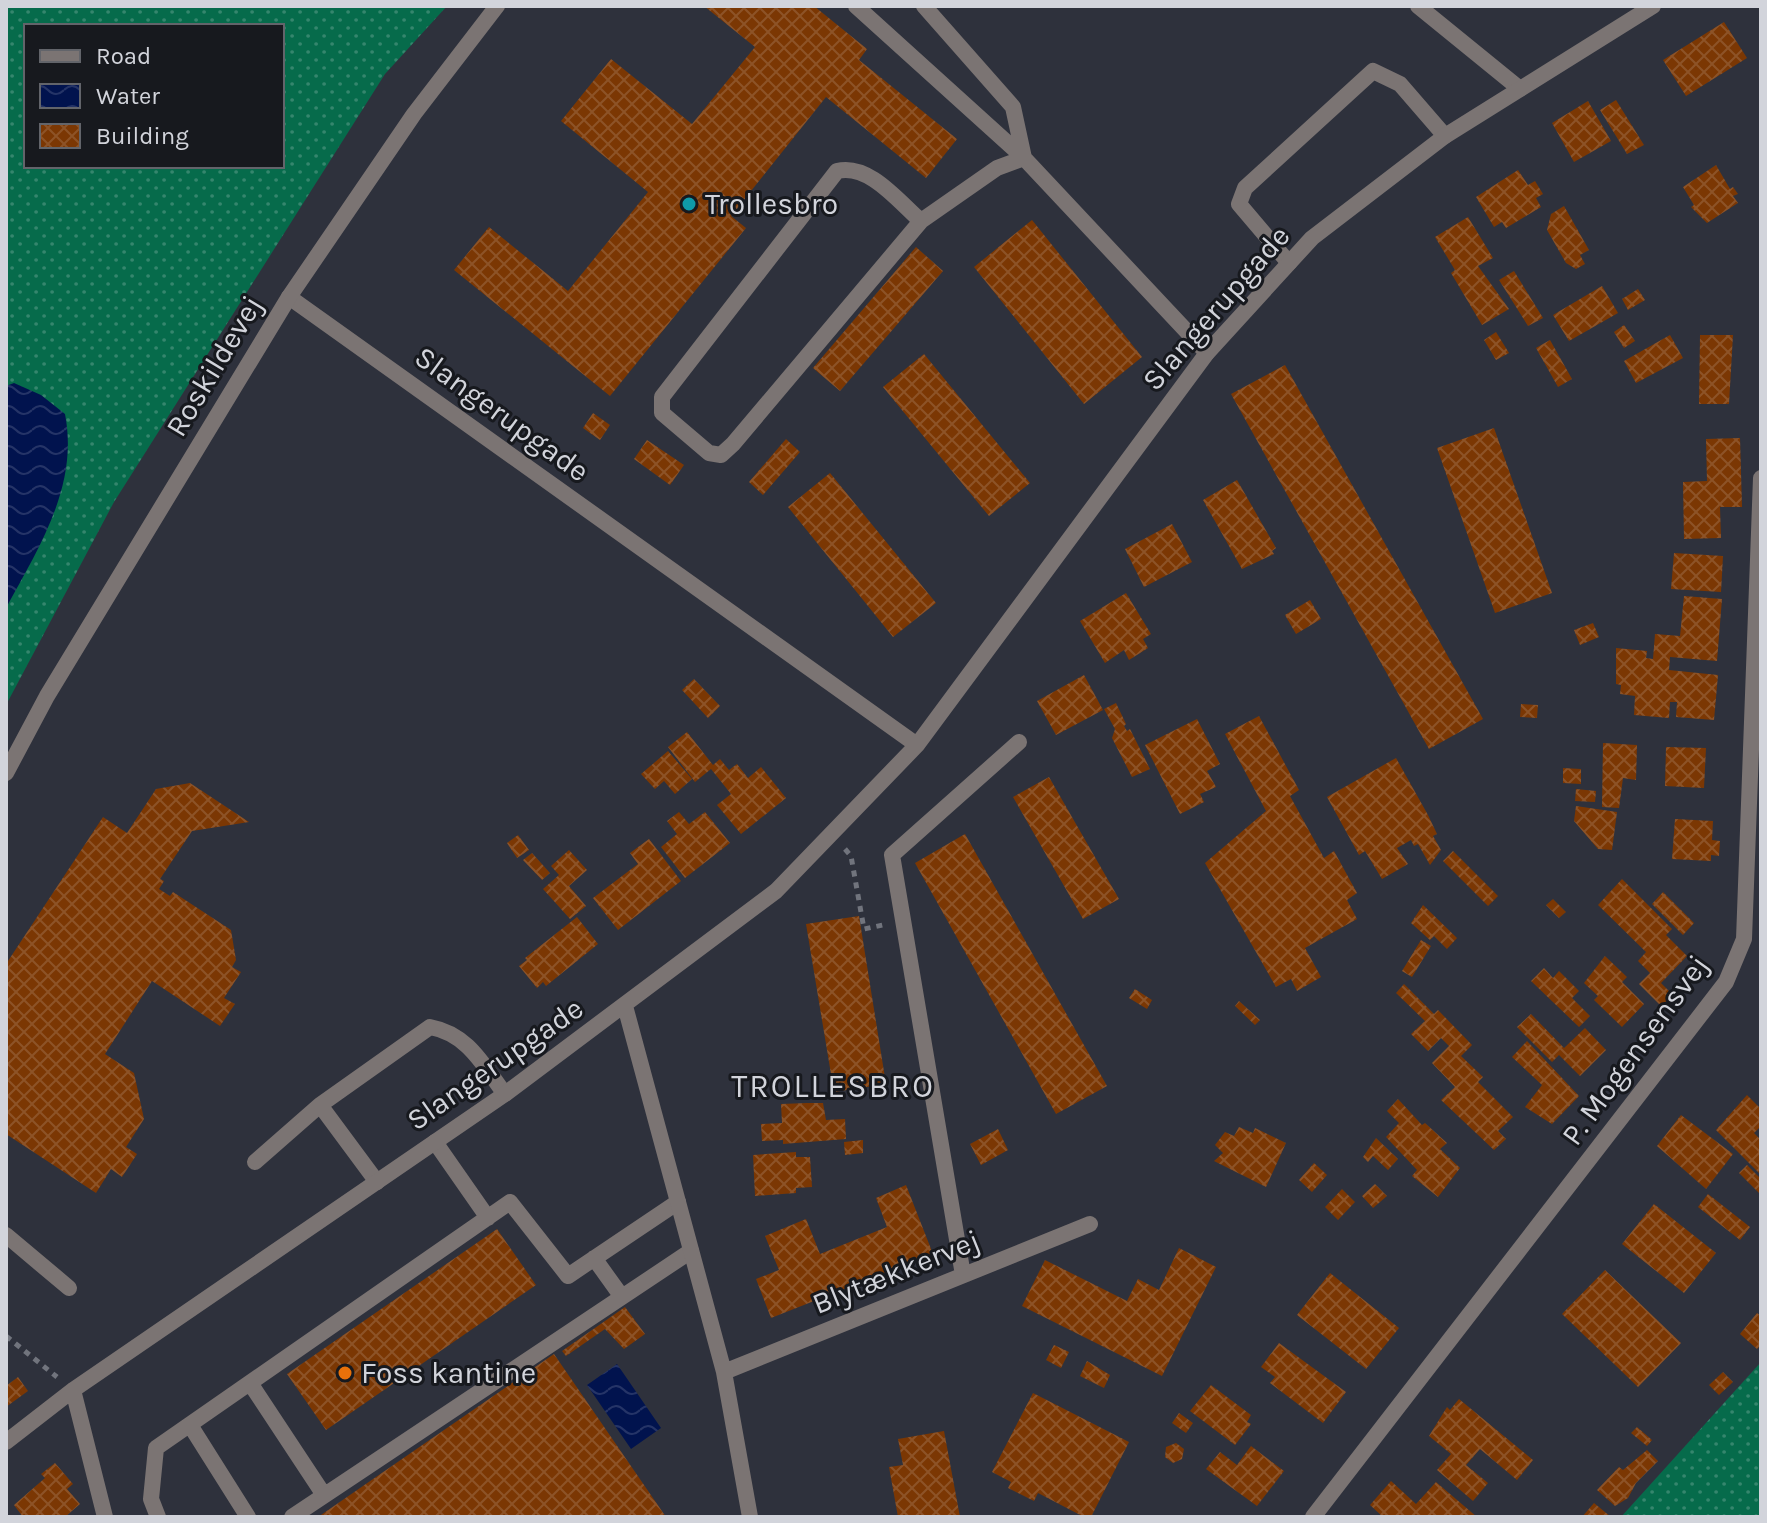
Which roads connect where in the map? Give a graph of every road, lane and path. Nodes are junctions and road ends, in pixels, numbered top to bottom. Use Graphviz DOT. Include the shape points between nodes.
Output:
graph roads {
  1 [pos="497,6"];
  2 [pos="856,6"];
  3 [pos="924,6"];
  4 [pos="1418,6"];
  5 [pos="1653,6"];
  6 [pos="1520,89"];
  7 [pos="1445,136"];
  8 [pos="1024,158"];
  9 [pos="921,221"];
  10 [pos="1289,263"];
  11 [pos="289,297"];
  12 [pos="1207,353"];
  13 [pos="1761,478"];
  14 [pos="1760,500"];
  15 [pos="1019,742"];
  16 [pos="917,745"];
  17 [pos="6,773"];
  18 [pos="831,833"];
  19 [pos="900,922"];
  20 [pos="625,1006"];
  21 [pos="505,1094"];
  22 [pos="320,1105"];
  23 [pos="435,1142"];
  24 [pos="255,1162"];
  25 [pos="377,1182"];
  26 [pos="678,1202"];
  27 [pos="488,1218"];
  28 [pos="1090,1224"];
  29 [pos="6,1235"];
  30 [pos="691,1251"];
  31 [pos="594,1258"];
  32 [pos="963,1275"];
  33 [pos="69,1288"];
  34 [pos="622,1297"];
  35 [pos="6,1336"];
  36 [pos="724,1372"];
  37 [pos="250,1383"];
  38 [pos="73,1390"];
  39 [pos="190,1425"];
  40 [pos="6,1442"];
  41 [pos="324,1495"];
  42 [pos="105,1517"];
  43 [pos="158,1517"];
  44 [pos="248,1517"];
  45 [pos="292,1517"];
  46 [pos="750,1517"];
  47 [pos="1313,1517"];
  1 -- 11 [label="street, Roskildevej" via="414,114"];
  2 -- 8 [label="street"];
  3 -- 8 [label="street" via="1013,107"];
  4 -- 6 [label="street"];
  5 -- 6 [label="street, Slangerupgade"];
  6 -- 7 [label="street, Slangerupgade"];
  7 -- 10 [label="street, Slangerupgade" via="1312,238"];
  7 -- 10 [label="street" via="1400,84 1373,71 1245,188 1239,204"];
  8 -- 9 [label="street" via="997,168"];
  8 -- 12 [label="street"];
  9 -- 9 [label="street" via="721,455 709,453 662,413 662,397 837,171 864,172"];
  10 -- 12 [label="street, Slangerupgade"];
  11 -- 16 [label="street, Slangerupgade"];
  11 -- 17 [label="street, Roskildevej" via="47,696"];
  12 -- 16 [label="street, Slangerupgade"];
  13 -- 14 [label="street, P. Mogensensvej"];
  14 -- 47 [label="street, P. Mogensensvej" via="1744,939 1726,982"];
  15 -- 19 [label="street" via="892,855"];
  16 -- 18 [label="street, Slangerupgade"];
  18 -- 19 [label="path" via="851,856 864,929"];
  18 -- 20 [label="street, Slangerupgade" via="776,891"];
  19 -- 32 [label="street"];
  20 -- 21 [label="street, Slangerupgade"];
  20 -- 26 [label="street"];
  21 -- 22 [label="street" via="466,1042 430,1027"];
  21 -- 23 [label="street, Slangerupgade"];
  22 -- 24 [label="street"];
  22 -- 25 [label="street"];
  23 -- 25 [label="street, Slangerupgade"];
  23 -- 27 [label="street"];
  25 -- 38 [label="street, Slangerupgade"];
  26 -- 30 [label="street"];
  26 -- 31 [label="street"];
  27 -- 31 [label="street" via="510,1202 568,1276"];
  27 -- 37 [label="street"];
  28 -- 32 [label="street, Blytækkervej"];
  29 -- 33 [label="street"];
  30 -- 34 [label="street"];
  30 -- 36 [label="street"];
  31 -- 34 [label="street"];
  32 -- 36 [label="street, Blytækkervej"];
  34 -- 41 [label="street"];
  35 -- 38 [label="path"];
  36 -- 46 [label="street"];
  37 -- 39 [label="street"];
  37 -- 41 [label="street"];
  38 -- 40 [label="street, Slangerupgade"];
  38 -- 42 [label="street"];
  39 -- 43 [label="street" via="156,1448 151,1499"];
  39 -- 44 [label="street"];
  41 -- 45 [label="street"];
}
